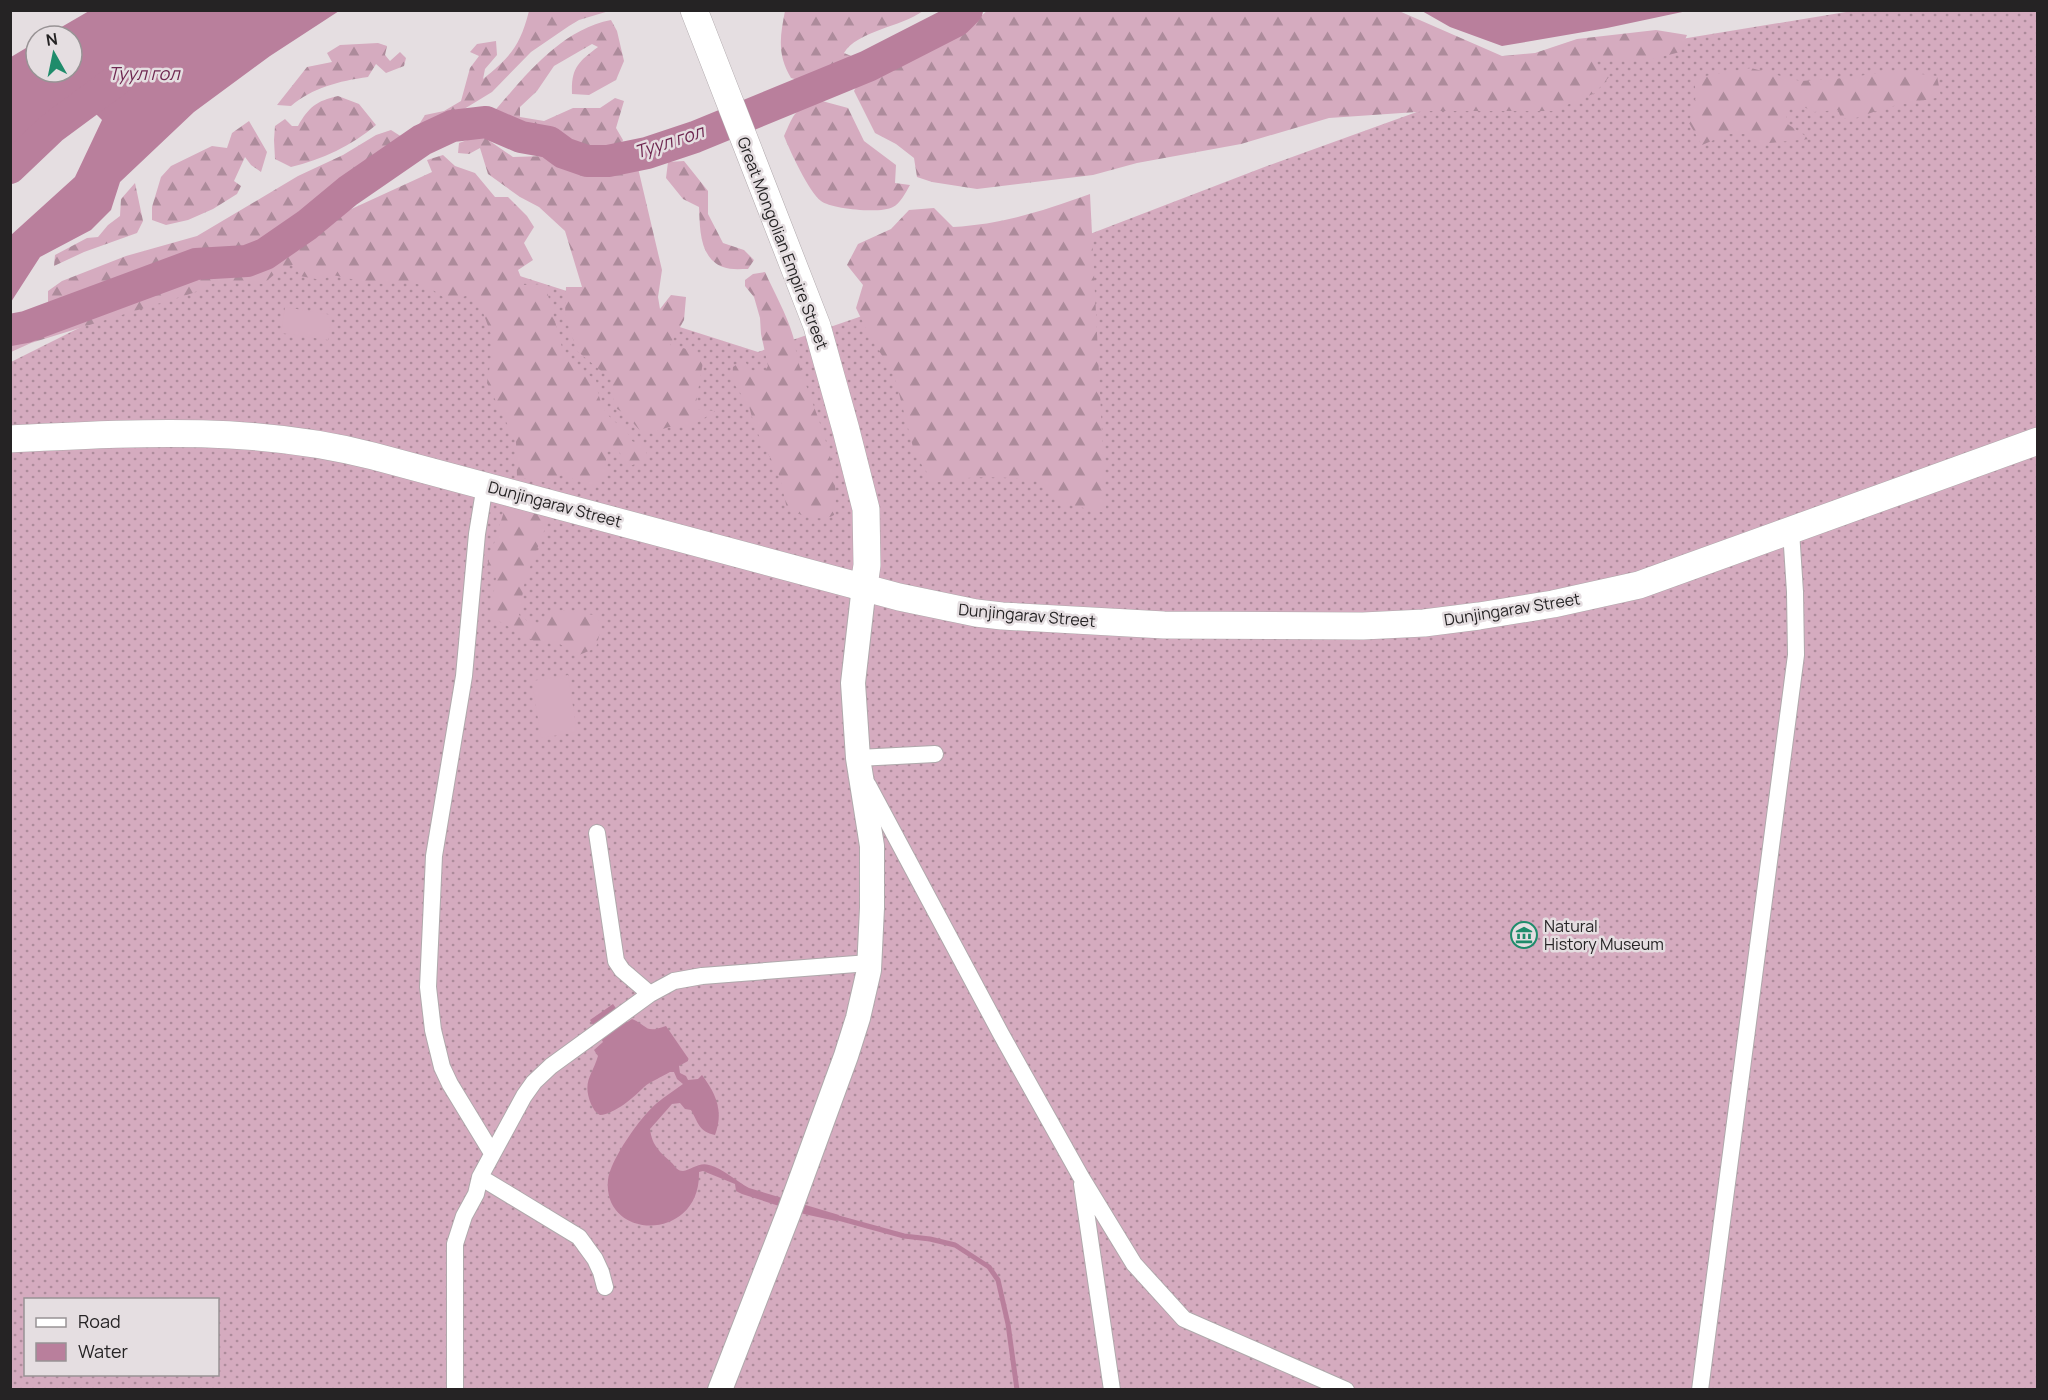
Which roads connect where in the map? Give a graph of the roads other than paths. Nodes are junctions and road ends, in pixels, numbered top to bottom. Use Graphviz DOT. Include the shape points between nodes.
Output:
graph roads {
  1 [pos="694,10"];
  2 [pos="10,439"];
  3 [pos="2037,441"];
  4 [pos="485,485"];
  5 [pos="1791,531"];
  6 [pos="864,586"];
  7 [pos="934,754"];
  8 [pos="859,765"];
  9 [pos="597,833"];
  10 [pos="869,963"];
  11 [pos="650,994"];
  12 [pos="492,1152"];
  13 [pos="480,1177"];
  14 [pos="1081,1177"];
  15 [pos="605,1287"];
  16 [pos="455,1389"];
  17 [pos="720,1389"];
  18 [pos="1112,1389"];
  19 [pos="1346,1389"];
  20 [pos="1700,1389"];
  1 -- 6 [label="main road, Great Mongolian Empire Street" via="817,326 866,509"];
  2 -- 4 [label="main road, Dunjingarav Street" via="160,434 271,437 333,446"];
  3 -- 5 [label="main road, Dunjingarav Street"];
  4 -- 6 [label="main road, Dunjingarav Street"];
  4 -- 12 [label="street" via="464,676 434,856 428,987 442,1067"];
  5 -- 6 [label="main road, Dunjingarav Street" via="1630,587 1553,604 1406,624 1207,627 1011,617 928,603"];
  5 -- 20 [label="street" via="1796,655"];
  6 -- 8 [label="street" via="853,683"];
  7 -- 8 [label="street"];
  8 -- 10 [label="street" via="872,846"];
  8 -- 14 [label="street" via="952,945"];
  9 -- 11 [label="street" via="614,953 622,970"];
  10 -- 11 [label="street" via="689,977"];
  10 -- 17 [label="street" via="846,1056"];
  11 -- 12 [label="street" via="550,1066 534,1082"];
  12 -- 13 [label="street"];
  13 -- 15 [label="street" via="579,1237 595,1259"];
  13 -- 16 [label="street" via="455,1244"];
  14 -- 18 [label="street"];
  14 -- 19 [label="street" via="1134,1264 1184,1319"];
}
